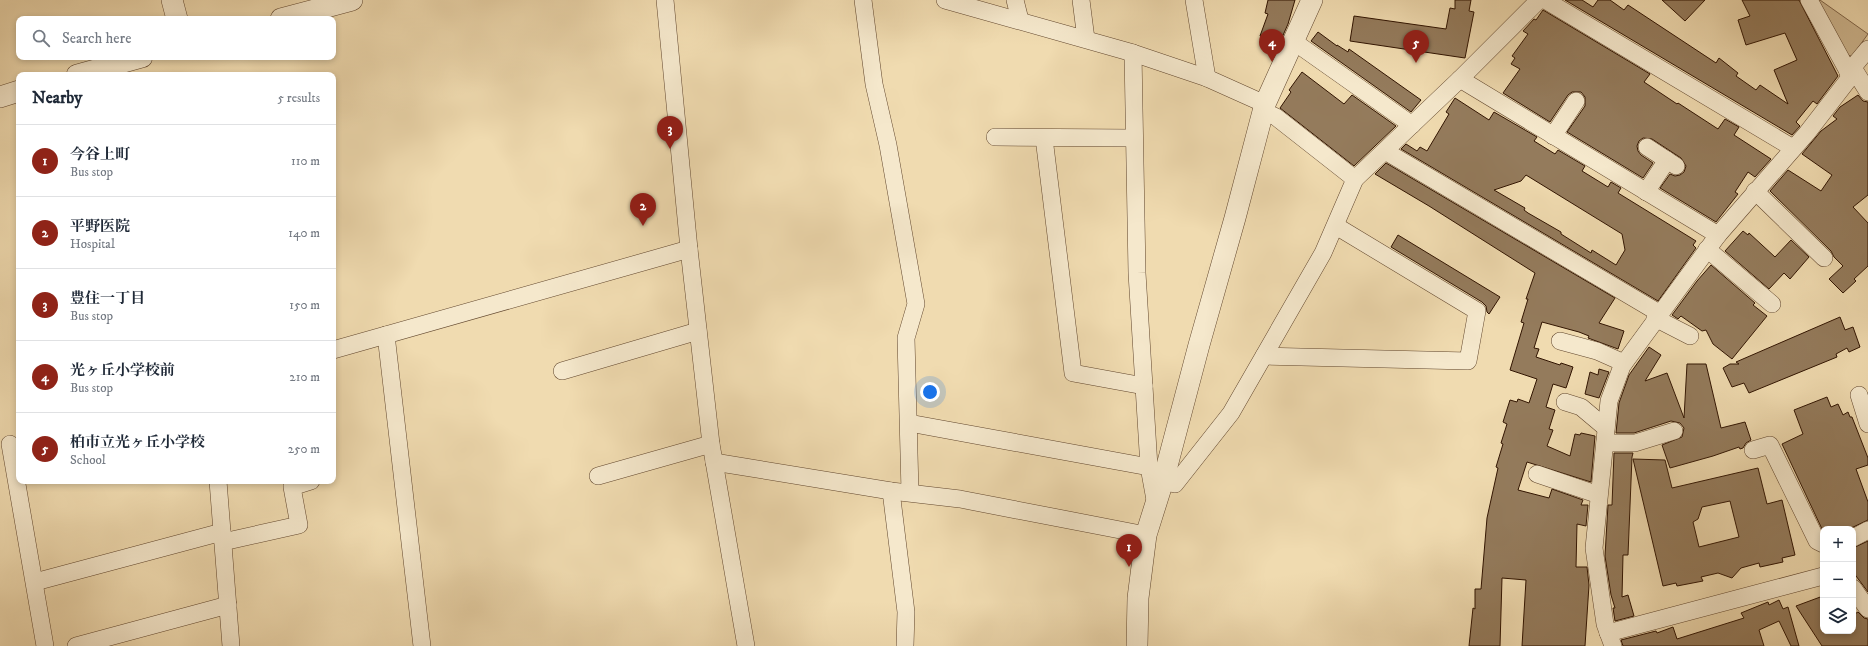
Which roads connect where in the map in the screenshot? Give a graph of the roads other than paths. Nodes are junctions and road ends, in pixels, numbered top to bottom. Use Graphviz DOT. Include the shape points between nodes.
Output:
graph roads {
  1 [pos="172,0"];
  2 [pos="352,0"];
  3 [pos="665,0"];
  4 [pos="863,0"];
  5 [pos="945,0"];
  6 [pos="1015,0"];
  7 [pos="1081,0"];
  8 [pos="1194,0"];
  9 [pos="1312,0"];
  10 [pos="1539,0"];
  11 [pos="1545,0"];
  12 [pos="1809,0"];
  13 [pos="176,16"];
  14 [pos="292,16"];
  15 [pos="1020,20"];
  16 [pos="1086,39"];
  17 [pos="1293,42"];
  18 [pos="1868,49"];
  19 [pos="1133,53"];
  20 [pos="131,60"];
  21 [pos="88,72"];
  22 [pos="1850,75"];
  23 [pos="1207,78"];
  24 [pos="1460,79"];
  25 [pos="16,92"];
  26 [pos="1868,92"];
  27 [pos="0,97"];
  28 [pos="1576,101"];
  29 [pos="1264,108"];
  30 [pos="1412,125"];
  31 [pos="1553,136"];
  32 [pos="995,137"];
  33 [pos="1044,138"];
  34 [pos="1134,138"];
  35 [pos="1647,147"];
  36 [pos="1793,148"];
  37 [pos="1385,152"];
  38 [pos="1355,179"];
  39 [pos="1755,191"];
  40 [pos="1646,192"];
  41 [pos="1336,226"];
  42 [pos="1718,235"];
  43 [pos="689,249"];
  44 [pos="1707,249"];
  45 [pos="1824,258"];
  46 [pos="1772,304"];
  47 [pos="1657,316"];
  48 [pos="698,331"];
  49 [pos="386,335"];
  50 [pos="1690,336"];
  51 [pos="1560,341"];
  52 [pos="336,349"];
  53 [pos="1264,356"];
  54 [pos="1624,363"];
  55 [pos="562,371"];
  56 [pos="1144,386"];
  57 [pos="1859,396"];
  58 [pos="1565,402"];
  59 [pos="909,423"];
  60 [pos="1868,424"];
  61 [pos="1674,431"];
  62 [pos="1605,436"];
  63 [pos="10,443"];
  64 [pos="711,444"];
  65 [pos="1753,450"];
  66 [pos="714,462"];
  67 [pos="1156,474"];
  68 [pos="1537,474"];
  69 [pos="16,476"];
  70 [pos="598,476"];
  71 [pos="17,484"];
  72 [pos="218,484"];
  73 [pos="302,484"];
  74 [pos="891,491"];
  75 [pos="910,492"];
  76 [pos="1599,495"];
  77 [pos="1868,530"];
  78 [pos="1146,535"];
  79 [pos="1856,536"];
  80 [pos="223,537"];
  81 [pos="1820,542"];
  82 [pos="1820,577"];
  83 [pos="35,582"];
  84 [pos="1856,592"];
  85 [pos="228,605"];
  86 [pos="1868,609"];
  87 [pos="1610,639"];
  88 [pos="45,646"];
  89 [pos="76,646"];
  90 [pos="231,646"];
  91 [pos="422,646"];
  92 [pos="746,646"];
  93 [pos="905,646"];
  94 [pos="1137,646"];
  1 -- 13 [label="street"];
  2 -- 14 [label="street"];
  3 -- 43 [label="street"];
  4 -- 59 [label="street" via="874,84 888,145 916,304 906,338"];
  5 -- 15 [label="street"];
  6 -- 15 [label="street"];
  7 -- 16 [label="street"];
  8 -- 23 [label="street"];
  9 -- 17 [label="street"];
  10 -- 24 [label="street"];
  11 -- 36 [label="street"];
  12 -- 22 [label="street"];
  15 -- 16 [label="street"];
  16 -- 19 [label="street"];
  17 -- 29 [label="street"];
  17 -- 30 [label="street"];
  18 -- 22 [label="street"];
  19 -- 23 [label="street"];
  19 -- 34 [label="street"];
  20 -- 21 [label="street"];
  22 -- 26 [label="street" via="1855,71"];
  22 -- 36 [label="street"];
  23 -- 29 [label="street"];
  24 -- 30 [label="street"];
  24 -- 31 [label="street"];
  25 -- 27 [label="street"];
  28 -- 31 [label="street"];
  29 -- 38 [label="street"];
  29 -- 67 [label="street" via="1197,352"];
  30 -- 37 [label="street"];
  31 -- 40 [label="street"];
  32 -- 33 [label="street"];
  33 -- 34 [label="street"];
  33 -- 56 [label="street" via="1073,373"];
  34 -- 56 [label="street" via="1137,274"];
  35 -- 40 [label="street" via="1671,163"];
  36 -- 39 [label="street"];
  37 -- 38 [label="street"];
  37 -- 47 [label="street"];
  38 -- 41 [label="street"];
  39 -- 42 [label="street"];
  39 -- 45 [label="street"];
  40 -- 42 [label="street"];
  41 -- 53 [label="street"];
  41 -- 53 [label="street" via="1477,311 1468,362"];
  42 -- 44 [label="street"];
  43 -- 48 [label="street"];
  43 -- 49 [label="street"];
  44 -- 46 [label="street"];
  44 -- 47 [label="street"];
  47 -- 50 [label="street"];
  47 -- 54 [label="street"];
  48 -- 55 [label="street"];
  48 -- 64 [label="street"];
  49 -- 52 [label="street"];
  49 -- 91 [label="street"];
  51 -- 54 [label="street" via="1597,351"];
  53 -- 67 [label="street" via="1231,414 1176,484"];
  54 -- 62 [label="street" via="1609,401"];
  56 -- 67 [label="street"];
  57 -- 60 [label="street"];
  58 -- 62 [label="street" via="1581,407"];
  59 -- 67 [label="street"];
  59 -- 75 [label="street"];
  61 -- 62 [label="street" via="1635,443"];
  62 -- 76 [label="street"];
  63 -- 69 [label="street"];
  64 -- 66 [label="street"];
  64 -- 70 [label="street"];
  65 -- 81 [label="street" via="1770,445"];
  66 -- 74 [label="street"];
  66 -- 92 [label="street"];
  67 -- 78 [label="street" via="1156,501"];
  68 -- 76 [label="street"];
  71 -- 83 [label="street"];
  72 -- 80 [label="street"];
  73 -- 80 [label="street" via="292,487 299,525"];
  74 -- 75 [label="street"];
  74 -- 93 [label="street" via="906,612"];
  75 -- 78 [label="street" via="960,499"];
  76 -- 87 [label="street" via="1594,548 1605,624"];
  77 -- 79 [label="street"];
  78 -- 94 [label="street" via="1138,598"];
  80 -- 83 [label="street"];
  80 -- 85 [label="street"];
  82 -- 87 [label="street"];
  83 -- 88 [label="street"];
  84 -- 86 [label="street"];
  85 -- 89 [label="street"];
  85 -- 90 [label="street"];
}
